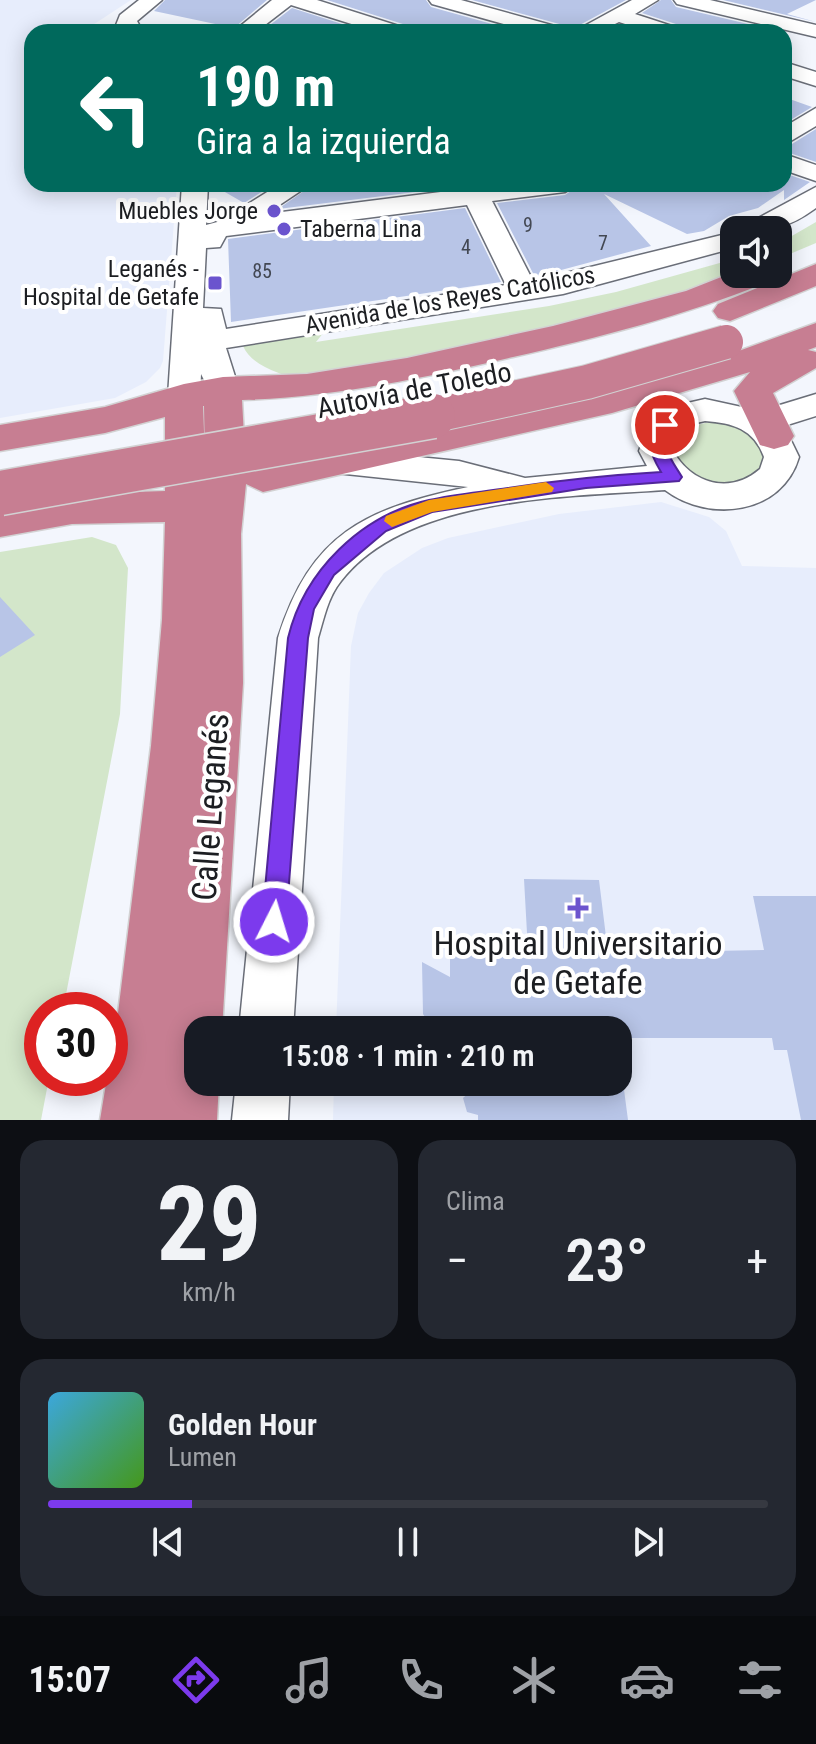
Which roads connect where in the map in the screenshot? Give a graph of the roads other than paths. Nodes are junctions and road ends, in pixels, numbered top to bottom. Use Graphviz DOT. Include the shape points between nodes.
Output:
graph roads {
  1 [pos="152,0"];
  2 [pos="285,0"];
  3 [pos="296,0"];
  4 [pos="439,0"];
  5 [pos="648,0"];
  6 [pos="684,0"];
  7 [pos="528,6"];
  8 [pos="617,15"];
  9 [pos="504,19"];
  10 [pos="126,24"];
  11 [pos="254,24"];
  12 [pos="372,24"];
  13 [pos="524,24"];
  14 [pos="601,24"];
  15 [pos="646,24"];
  16 [pos="786,24"];
  17 [pos="792,25"];
  18 [pos="816,31"];
  19 [pos="792,72"];
  20 [pos="816,79"];
  21 [pos="792,108"];
  22 [pos="816,115"];
  23 [pos="792,132"];
  24 [pos="792,165"];
  25 [pos="816,173"];
  26 [pos="195,192"];
  27 [pos="209,192"];
  28 [pos="285,192"];
  29 [pos="454,192"];
  30 [pos="507,192"];
  31 [pos="816,195"];
  32 [pos="470,197"];
  33 [pos="788,216"];
  34 [pos="217,234"];
  35 [pos="720,243"];
  36 [pos="816,250"];
  37 [pos="792,260"];
  38 [pos="816,274"];
  39 [pos="723,288"];
  40 [pos="524,292"];
  41 [pos="816,308"];
  42 [pos="715,332"];
  43 [pos="816,334"];
  44 [pos="210,341"];
  45 [pos="816,354"];
  46 [pos="223,389"];
  47 [pos="263,390"];
  48 [pos="184,396"];
  49 [pos="816,405"];
  50 [pos="141,412"];
  51 [pos="816,421"];
  52 [pos="771,435"];
  53 [pos="0,438"];
  54 [pos="336,461"];
  55 [pos="0,464"];
  56 [pos="673,477"];
  57 [pos="532,490"];
  58 [pos="0,493"];
  59 [pos="208,496"];
  60 [pos="0,521"];
  61 [pos="267,1016"];
  62 [pos="262,1096"];
  63 [pos="133,1120"];
  64 [pos="184,1120"];
  65 [pos="260,1120"];
  1 -- 10 [label="street"];
  2 -- 11 [label="street"];
  3 -- 12 [label="street"];
  4 -- 9 [label="street"];
  5 -- 8 [label="street"];
  6 -- 16 [label="street"];
  7 -- 9 [label="street"];
  8 -- 14 [label="street"];
  8 -- 15 [label="street"];
  9 -- 13 [label="street"];
  17 -- 18 [label="street"];
  19 -- 20 [label="street"];
  21 -- 22 [label="street"];
  22 -- 23 [label="street"];
  24 -- 25 [label="street"];
  26 -- 48 [label="street, Calle Leganés"];
  27 -- 34 [label="street, Calle Leganés"];
  28 -- 34 [label="street"];
  29 -- 32 [label="street"];
  30 -- 32 [label="street"];
  31 -- 33 [label="street"];
  32 -- 34 [label="street"];
  32 -- 40 [label="street"];
  34 -- 44 [label="street, Calle Leganés"];
  35 -- 40 [label="street, Avenida de los Reyes Católicos"];
  36 -- 37 [label="highway"];
  38 -- 42 [label="highway, Autovía de Toledo"];
  39 -- 47 [label="highway" via="557,336 407,370"];
  40 -- 44 [label="street, Avenida de los Reyes Católicos"];
  41 -- 42 [label="highway, Autovía de Toledo"];
  42 -- 55 [label="highway, Autovía de Toledo" via="432,390"];
  42 -- 58 [label="highway, Autovía de Toledo, bridge" via="587,382 441,415"];
  43 -- 54 [label="highway" via="777,351 598,405"];
  44 -- 46 [label="street, Calle Leganés"];
  45 -- 52 [label="highway" via="755,385 754,397"];
  46 -- 47 [label="highway"];
  46 -- 48 [label="highway"];
  46 -- 59 [label="highway, Calle Leganés"];
  47 -- 59 [label="highway, Calle Leganés" via="277,402 288,429 278,465"];
  48 -- 50 [label="highway"];
  48 -- 59 [label="highway, Calle Leganés"];
  49 -- 52 [label="street"];
  50 -- 53 [label="highway"];
  50 -- 59 [label="highway" via="121,450 132,487"];
  51 -- 52 [label="street"];
  52 -- 56 [label="street" via="786,470 776,485 750,497 715,496"];
  52 -- 56 [label="street" via="713,410 670,421 656,445"];
  54 -- 57 [label="street" via="459,473"];
  54 -- 59 [label="highway"];
  56 -- 57 [label="street"];
  57 -- 61 [label="street" via="429,506 380,526 328,570 305,608 298,638"];
  59 -- 60 [label="highway"];
  59 -- 63 [label="highway, Calle Leganés" via="185,618 173,783"];
  59 -- 64 [label="highway, Calle Leganés" via="219,534 221,605"];
  62 -- 65 [label="street"];
}
